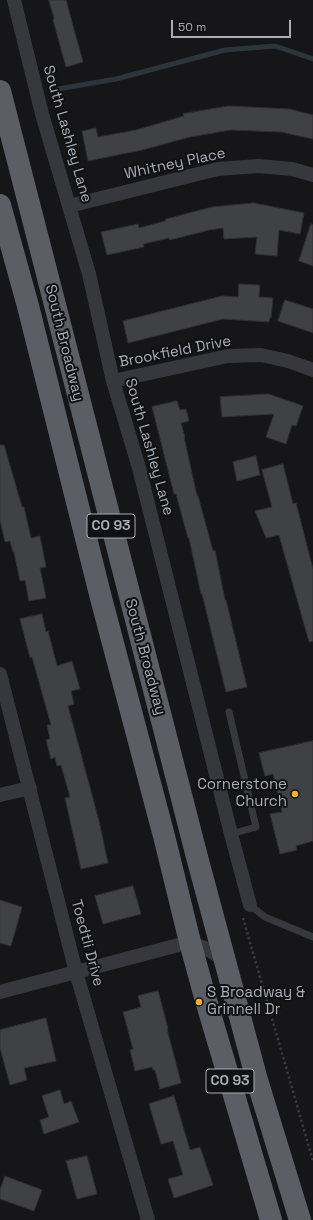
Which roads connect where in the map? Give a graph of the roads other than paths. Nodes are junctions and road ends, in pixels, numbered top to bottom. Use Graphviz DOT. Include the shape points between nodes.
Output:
graph roads {
  1 [pos="14,0"];
  2 [pos="0,91"];
  3 [pos="313,175"];
  4 [pos="0,205"];
  5 [pos="69,206"];
  6 [pos="313,370"];
  7 [pos="113,382"];
  8 [pos="0,674"];
  9 [pos="229,712"];
  10 [pos="30,788"];
  11 [pos="0,795"];
  12 [pos="231,834"];
  13 [pos="246,910"];
  14 [pos="313,937"];
  15 [pos="190,942"];
  16 [pos="226,961"];
  17 [pos="76,972"];
  18 [pos="0,992"];
  19 [pos="148,1220"];
  20 [pos="271,1220"];
  21 [pos="300,1220"];
  1 -- 5 [label="street, South Lashley Lane" via="42,114"];
  2 -- 16 [label="highway, South Broadway / CO 93"];
  3 -- 5 [label="street, Whitney Place" via="292,169 258,166 218,169"];
  4 -- 15 [label="highway, South Broadway / CO 93"];
  5 -- 7 [label="street, South Lashley Lane" via="89,274"];
  6 -- 7 [label="street, Brookfield Drive" via="261,355 228,356"];
  7 -- 12 [label="street, South Lashley Lane" via="139,468"];
  8 -- 10 [label="street, Toedtli Drive"];
  9 -- 12 [label="lane" via="256,827"];
  10 -- 11 [label="street"];
  10 -- 17 [label="street, Toedtli Drive"];
  12 -- 13 [label="street, South Lashley Lane"];
  13 -- 14 [label="lane"];
  15 -- 16 [label="street"];
  15 -- 17 [label="street"];
  15 -- 20 [label="highway, South Broadway / CO 93"];
  16 -- 21 [label="highway, South Broadway / CO 93"];
  17 -- 18 [label="street"];
  17 -- 19 [label="street, Toedtli Drive"];
}
